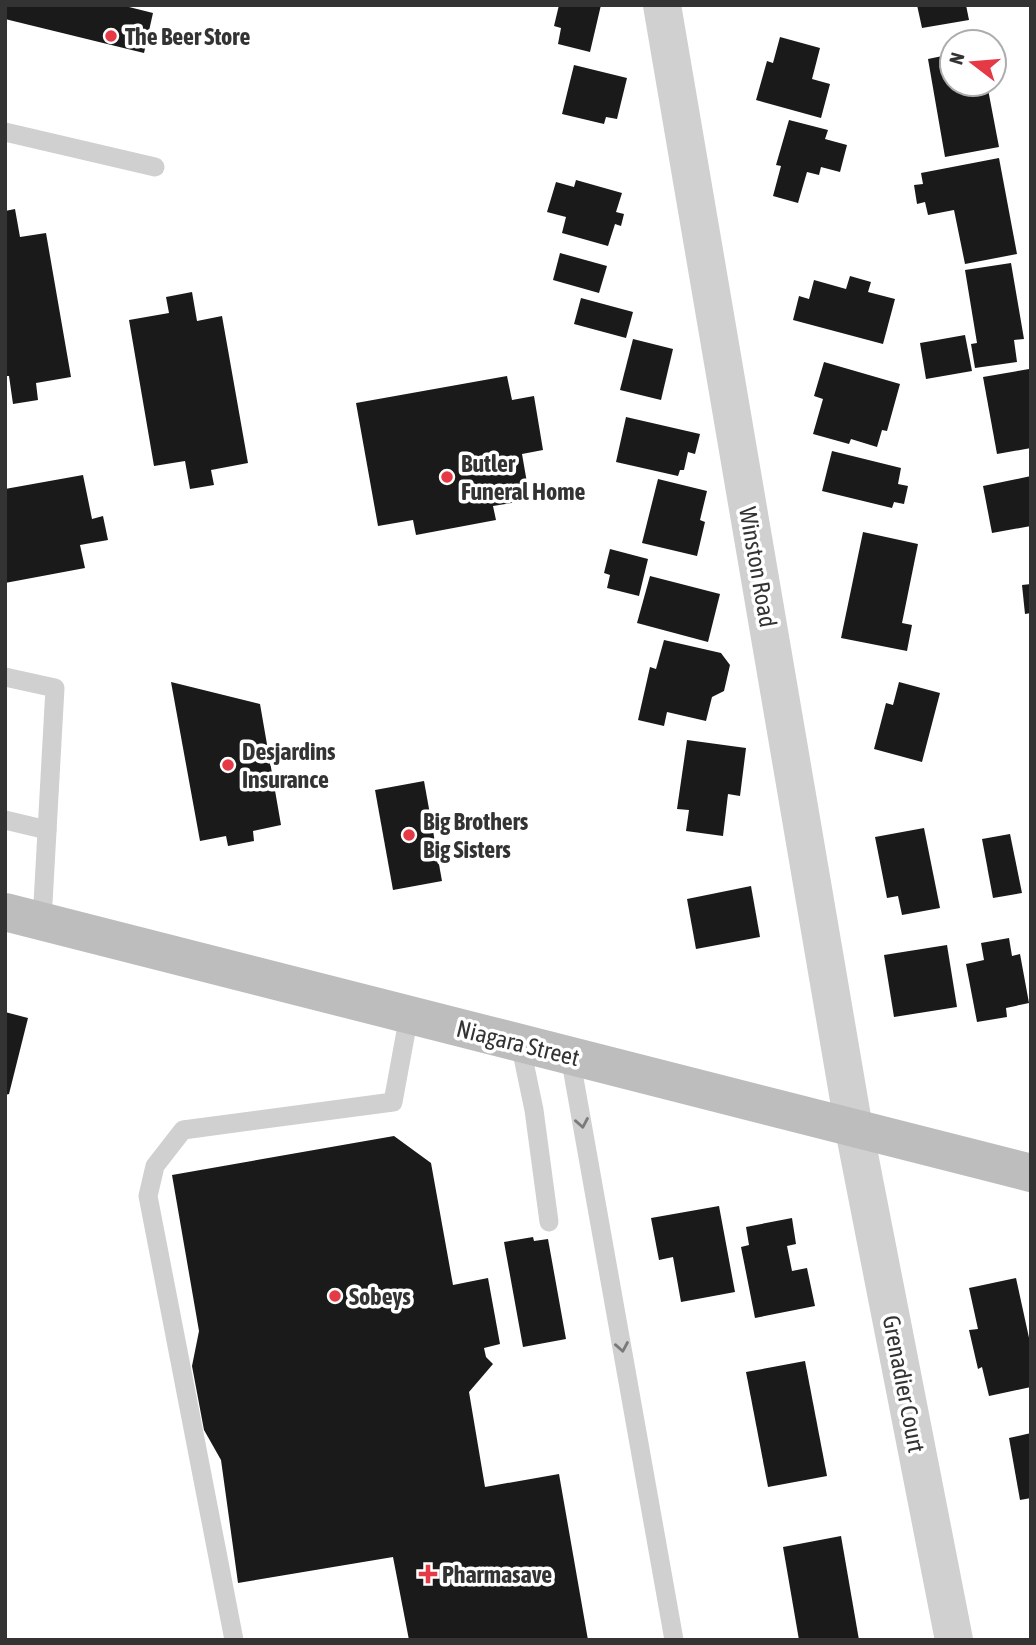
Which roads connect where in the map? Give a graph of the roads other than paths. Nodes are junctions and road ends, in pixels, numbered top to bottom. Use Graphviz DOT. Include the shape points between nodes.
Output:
graph roads {
  1 [pos="662,5"];
  2 [pos="5,132"];
  3 [pos="155,167"];
  4 [pos="5,677"];
  5 [pos="5,820"];
  6 [pos="47,830"];
  7 [pos="5,912"];
  8 [pos="42,921"];
  9 [pos="409,1015"];
  10 [pos="520,1043"];
  11 [pos="570,1056"];
  12 [pos="854,1129"];
  13 [pos="1031,1173"];
  14 [pos="549,1222"];
  15 [pos="234,1640"];
  16 [pos="674,1640"];
  17 [pos="954,1640"];
  1 -- 12 [label="street, Winston Road"];
  2 -- 3 [label="lane"];
  4 -- 6 [label="lane" via="55,688"];
  5 -- 6 [label="lane"];
  6 -- 8 [label="lane"];
  7 -- 8 [label="main road, Niagara Street"];
  8 -- 9 [label="main road, Niagara Street"];
  9 -- 10 [label="main road, Niagara Street"];
  9 -- 15 [label="lane" via="393,1102 183,1130 155,1166 148,1196"];
  10 -- 11 [label="main road, Niagara Street"];
  10 -- 14 [label="lane"];
  11 -- 12 [label="main road, Niagara Street"];
  11 -- 16 [label="lane, one-way"];
  12 -- 13 [label="main road, Niagara Street"];
  12 -- 17 [label="street, Grenadier Court"];
}
